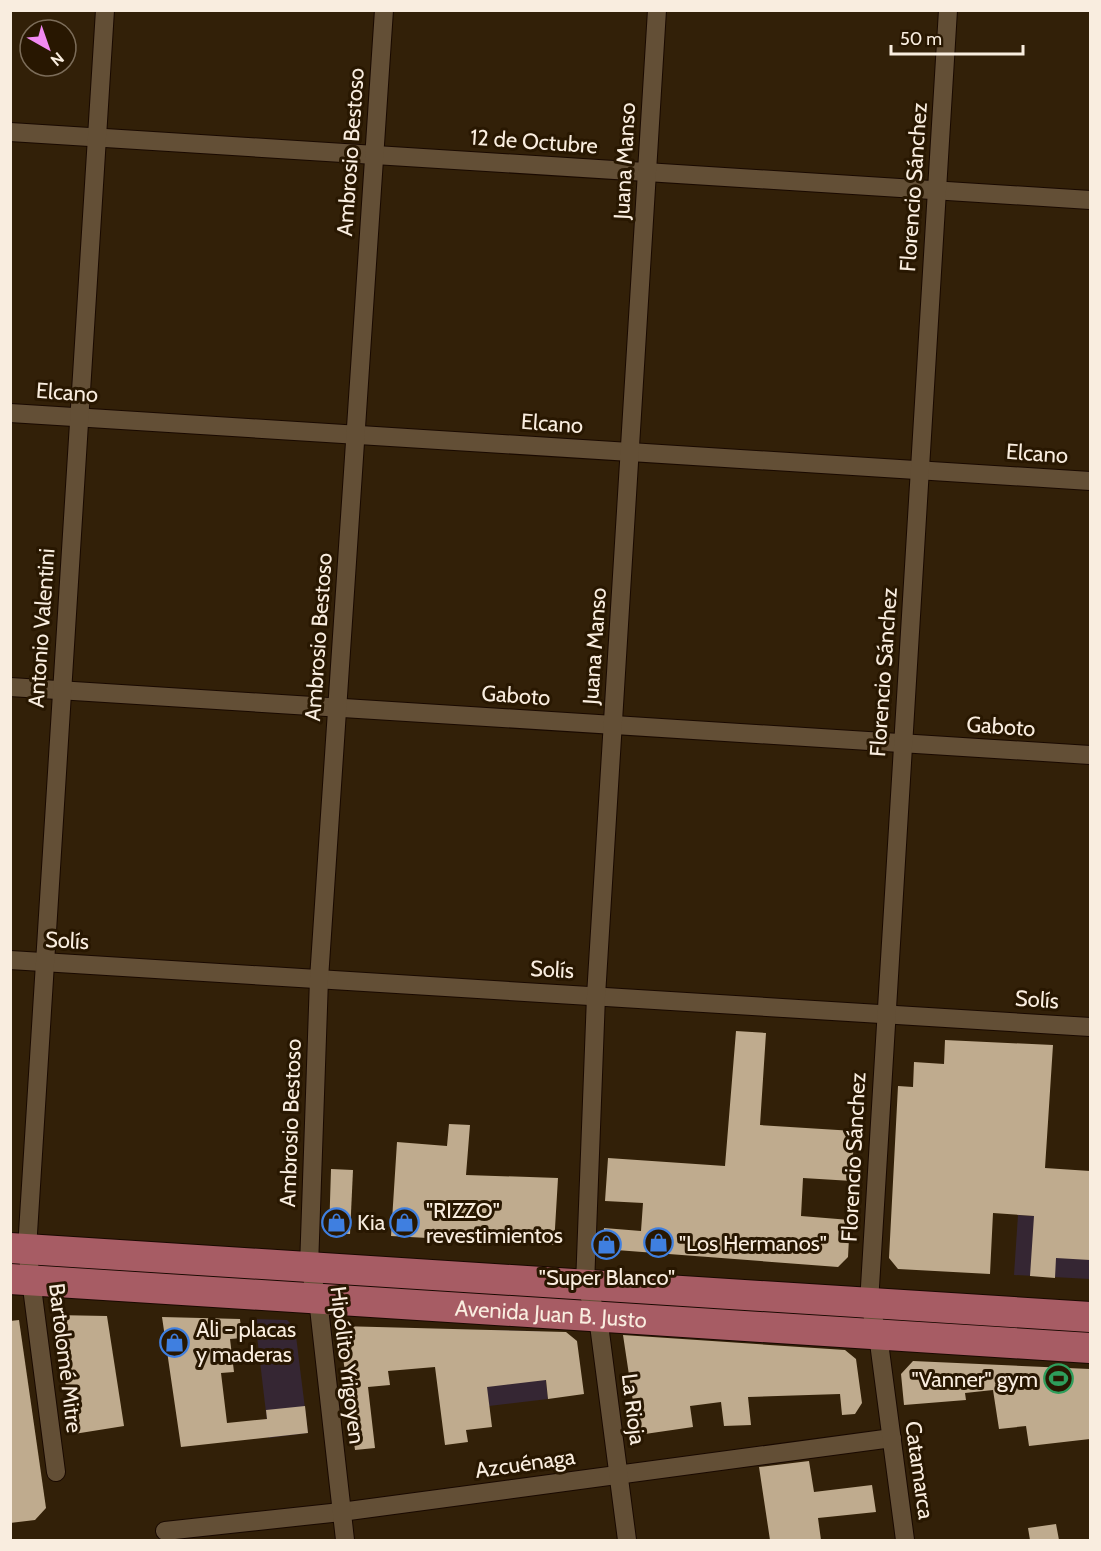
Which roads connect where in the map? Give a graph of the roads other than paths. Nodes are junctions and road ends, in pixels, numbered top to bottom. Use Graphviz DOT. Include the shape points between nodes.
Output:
graph roads {
  1 [pos="105,10"];
  2 [pos="384,10"];
  3 [pos="657,10"];
  4 [pos="948,10"];
  5 [pos="10,132"];
  6 [pos="96,137"];
  7 [pos="374,154"];
  8 [pos="648,172"];
  9 [pos="937,190"];
  10 [pos="1090,200"];
  11 [pos="10,412"];
  12 [pos="79,417"];
  13 [pos="356,434"];
  14 [pos="631,452"];
  15 [pos="920,470"];
  16 [pos="1090,481"];
  17 [pos="10,687"];
  18 [pos="61,691"];
  19 [pos="337,708"];
  20 [pos="613,725"];
  21 [pos="902,743"];
  22 [pos="1090,755"];
  23 [pos="10,960"];
  24 [pos="44,962"];
  25 [pos="319,979"];
  26 [pos="596,996"];
  27 [pos="885,1013"];
  28 [pos="1090,1027"];
  29 [pos="19,1249"];
  30 [pos="309,1267"];
  31 [pos="21,1280"];
  32 [pos="585,1285"];
  33 [pos="318,1299"];
  34 [pos="869,1303"];
  35 [pos="598,1317"];
  36 [pos="1090,1317"];
  37 [pos="878,1335"];
  38 [pos="1090,1348"];
  39 [pos="892,1438"];
  40 [pos="56,1472"];
  41 [pos="618,1474"];
  42 [pos="341,1512"];
  43 [pos="165,1531"];
  44 [pos="345,1540"];
  45 [pos="627,1540"];
  46 [pos="905,1540"];
  1 -- 6 [label="street, Antonio Valentini"];
  2 -- 7 [label="street, Ambrosio Bestoso"];
  3 -- 8 [label="street, Juana Manso"];
  4 -- 9 [label="street, Florencio Sánchez"];
  5 -- 6 [label="street, 12 de Octubre"];
  6 -- 7 [label="street, 12 de Octubre"];
  6 -- 12 [label="street, Antonio Valentini"];
  7 -- 8 [label="street, 12 de Octubre"];
  7 -- 13 [label="street, Ambrosio Bestoso"];
  8 -- 9 [label="street, 12 de Octubre"];
  8 -- 14 [label="street, Juana Manso"];
  9 -- 10 [label="street, 12 de Octubre"];
  9 -- 15 [label="street, Florencio Sánchez"];
  11 -- 12 [label="street, Elcano"];
  12 -- 13 [label="street, Elcano"];
  12 -- 18 [label="street, Antonio Valentini"];
  13 -- 14 [label="street, Elcano"];
  13 -- 19 [label="street, Ambrosio Bestoso"];
  14 -- 15 [label="street, Elcano"];
  14 -- 20 [label="street, Juana Manso"];
  15 -- 16 [label="street, Elcano"];
  15 -- 21 [label="street, Florencio Sánchez"];
  17 -- 18 [label="street, Gaboto"];
  18 -- 19 [label="street, Gaboto"];
  18 -- 24 [label="street, Antonio Valentini"];
  19 -- 20 [label="street, Gaboto"];
  19 -- 25 [label="street, Ambrosio Bestoso"];
  20 -- 21 [label="street, Gaboto"];
  20 -- 26 [label="street, Juana Manso"];
  21 -- 22 [label="street, Gaboto"];
  21 -- 27 [label="street, Florencio Sánchez"];
  23 -- 24 [label="street, Solís"];
  24 -- 25 [label="street, Solís"];
  24 -- 29 [label="street, Antonio Valentini"];
  25 -- 26 [label="street, Solís"];
  25 -- 30 [label="street, Ambrosio Bestoso"];
  26 -- 27 [label="street, Solís"];
  26 -- 32 [label="street, Juana Manso"];
  27 -- 28 [label="street, Solís"];
  27 -- 34 [label="street, Florencio Sánchez"];
  29 -- 30 [label="main road, Avenida Juan B. Justo"];
  29 -- 31 [label="street, Bartolomé Mitre"];
  30 -- 32 [label="main road, Avenida Juan B. Justo"];
  30 -- 33 [label="street, Hipólito Yrigoyen"];
  31 -- 33 [label="main road, Avenida Juan B. Justo"];
  31 -- 40 [label="street, Bartolomé Mitre"];
  32 -- 34 [label="main road, Avenida Juan B. Justo"];
  32 -- 35 [label="street, La Rioja"];
  33 -- 35 [label="main road, Avenida Juan B. Justo"];
  33 -- 42 [label="street, Hipólito Yrigoyen"];
  34 -- 36 [label="main road, Avenida Juan B. Justo"];
  34 -- 37 [label="street, Florencio Sánchez"];
  35 -- 37 [label="main road, Avenida Juan B. Justo"];
  35 -- 41 [label="street, La Rioja"];
  37 -- 38 [label="main road, Avenida Juan B. Justo"];
  37 -- 39 [label="street, Catamarca"];
  39 -- 41 [label="street, Azcuénaga"];
  39 -- 46 [label="street, Catamarca"];
  41 -- 42 [label="street, Azcuénaga"];
  41 -- 45 [label="street, La Rioja"];
  42 -- 43 [label="street, Azcuénaga"];
  42 -- 44 [label="street, Hipólito Yrigoyen"];
}
